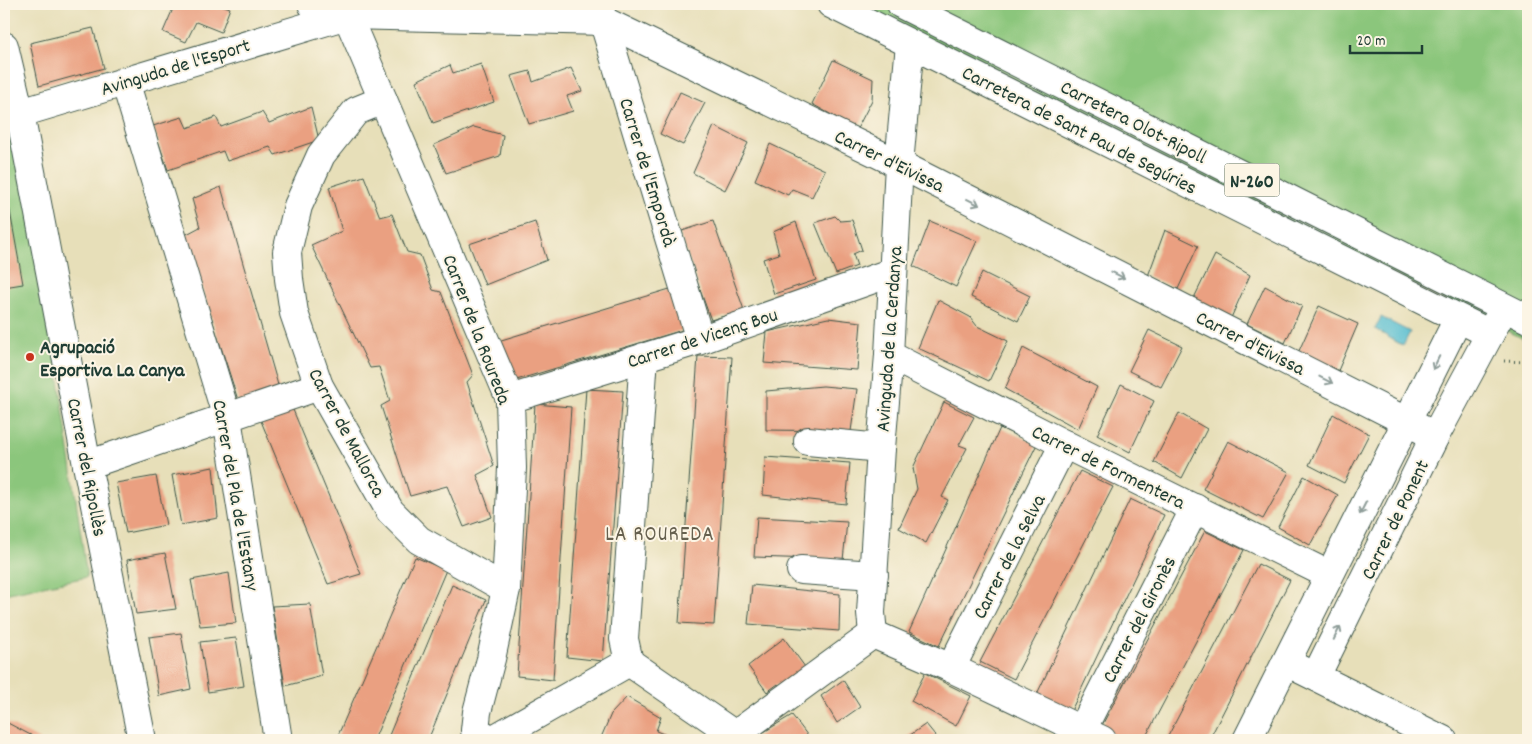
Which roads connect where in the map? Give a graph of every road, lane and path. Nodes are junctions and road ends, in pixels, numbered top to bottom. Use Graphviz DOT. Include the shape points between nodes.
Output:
graph roads {
  1 [pos="312,4"];
  2 [pos="832,4"];
  3 [pos="901,4"];
  4 [pos="601,12"];
  5 [pos="347,15"];
  6 [pos="910,44"];
  7 [pos="4,46"];
  8 [pos="125,81"];
  9 [pos="383,100"];
  10 [pos="12,116"];
  11 [pos="899,164"];
  12 [pos="893,272"];
  13 [pos="1504,307"];
  14 [pos="1528,318"];
  15 [pos="1458,319"];
  16 [pos="700,340"];
  17 [pos="1484,345"];
  18 [pos="889,355"];
  19 [pos="644,357"];
  20 [pos="319,386"];
  21 [pos="510,399"];
  22 [pos="227,418"];
  23 [pos="1407,421"];
  24 [pos="1435,436"];
  25 [pos="808,442"];
  26 [pos="1064,444"];
  27 [pos="881,448"];
  28 [pos="87,465"];
  29 [pos="1195,508"];
  30 [pos="801,570"];
  31 [pos="874,575"];
  32 [pos="1329,575"];
  33 [pos="506,588"];
  34 [pos="874,634"];
  35 [pos="629,662"];
  36 [pos="1285,662"];
  37 [pos="951,668"];
  38 [pos="1316,676"];
  39 [pos="1092,735"];
  40 [pos="736,738"];
  41 [pos="142,740"];
  42 [pos="278,740"];
  43 [pos="492,740"];
  44 [pos="1247,740"];
  45 [pos="1443,740"];
  1 -- 5 [label="street, Carrer d'Eivissa"];
  2 -- 6 [label="street, Carretera de Sant Pau de Segúries"];
  3 -- 13 [label="street, Carretera Olot-Ripoll / N-260"];
  4 -- 5 [label="street, Carrer d'Eivissa"];
  4 -- 11 [label="street, Carrer d'Eivissa"];
  4 -- 16 [label="street, Carrer de l'Empordà"];
  5 -- 8 [label="street, Avinguda de l'Esport"];
  5 -- 9 [label="street, Carrer de la Roureda"];
  6 -- 11 [label="street, Avinguda de la Cerdanya"];
  6 -- 15 [label="street, Carretera de Sant Pau de Segúries"];
  7 -- 10 [label="street, Carrer del Ripollès"];
  8 -- 10 [label="street, Avinguda de l'Esport"];
  8 -- 22 [label="street, Carrer del Pla de l'Estany"];
  9 -- 20 [label="street, Carrer de Mallorca" via="356,111 321,155 298,206 287,252 294,313"];
  9 -- 21 [label="street, Carrer de la Roureda"];
  10 -- 28 [label="street, Carrer del Ripollès"];
  11 -- 12 [label="street, Avinguda de la Cerdanya"];
  11 -- 23 [label="street, Carrer d'Eivissa, one-way"];
  12 -- 16 [label="street, Carrer de Vicenç Bou"];
  12 -- 18 [label="street, Avinguda de la Cerdanya"];
  13 -- 14 [label="street, Carretera Olot-Ripoll / N-260"];
  13 -- 17 [label="street"];
  15 -- 17 [label="street, Carretera de Sant Pau de Segúries"];
  15 -- 23 [label="street, Carrer de Ponent, one-way"];
  16 -- 19 [label="street, Carrer de Vicenç Bou"];
  17 -- 24 [label="street, Carrer de Ponent"];
  18 -- 26 [label="street, Carrer de Formentera"];
  18 -- 27 [label="street, Avinguda de la Cerdanya"];
  19 -- 21 [label="street, Carrer de Vicenç Bou"];
  19 -- 35 [label="street" via="624,640"];
  20 -- 22 [label="street"];
  20 -- 33 [label="street, Carrer de Mallorca" via="390,511 419,540"];
  21 -- 33 [label="street, Carrer de la Roureda" via="512,468"];
  22 -- 28 [label="street"];
  22 -- 42 [label="street, Carrer del Pla de l'Estany"];
  23 -- 24 [label="street, Carrer d'Eivissa"];
  23 -- 32 [label="street, Carrer de Ponent, one-way"];
  38 -- 24 [label="street, Carrer de Ponent, one-way"];
  25 -- 27 [label="street"];
  26 -- 29 [label="street, Carrer de Formentera"];
  26 -- 37 [label="street, Carrer de la Selva"];
  27 -- 31 [label="street, Avinguda de la Cerdanya"];
  28 -- 41 [label="street, Carrer del Ripollès"];
  29 -- 32 [label="street, Carrer de Formentera"];
  29 -- 39 [label="street, Carrer del Gironès"];
  30 -- 31 [label="street"];
  31 -- 34 [label="street, Avinguda de la Cerdanya" via="871,613"];
  32 -- 36 [label="street, Carrer de Ponent"];
  33 -- 43 [label="street, Carrer de la Roureda" via="475,730"];
  34 -- 37 [label="street"];
  34 -- 40 [label="street"];
  35 -- 40 [label="street"];
  35 -- 43 [label="street"];
  36 -- 38 [label="street"];
  36 -- 44 [label="street, Carrer de Ponent"];
  37 -- 39 [label="street"];
  38 -- 45 [label="street"];
}
